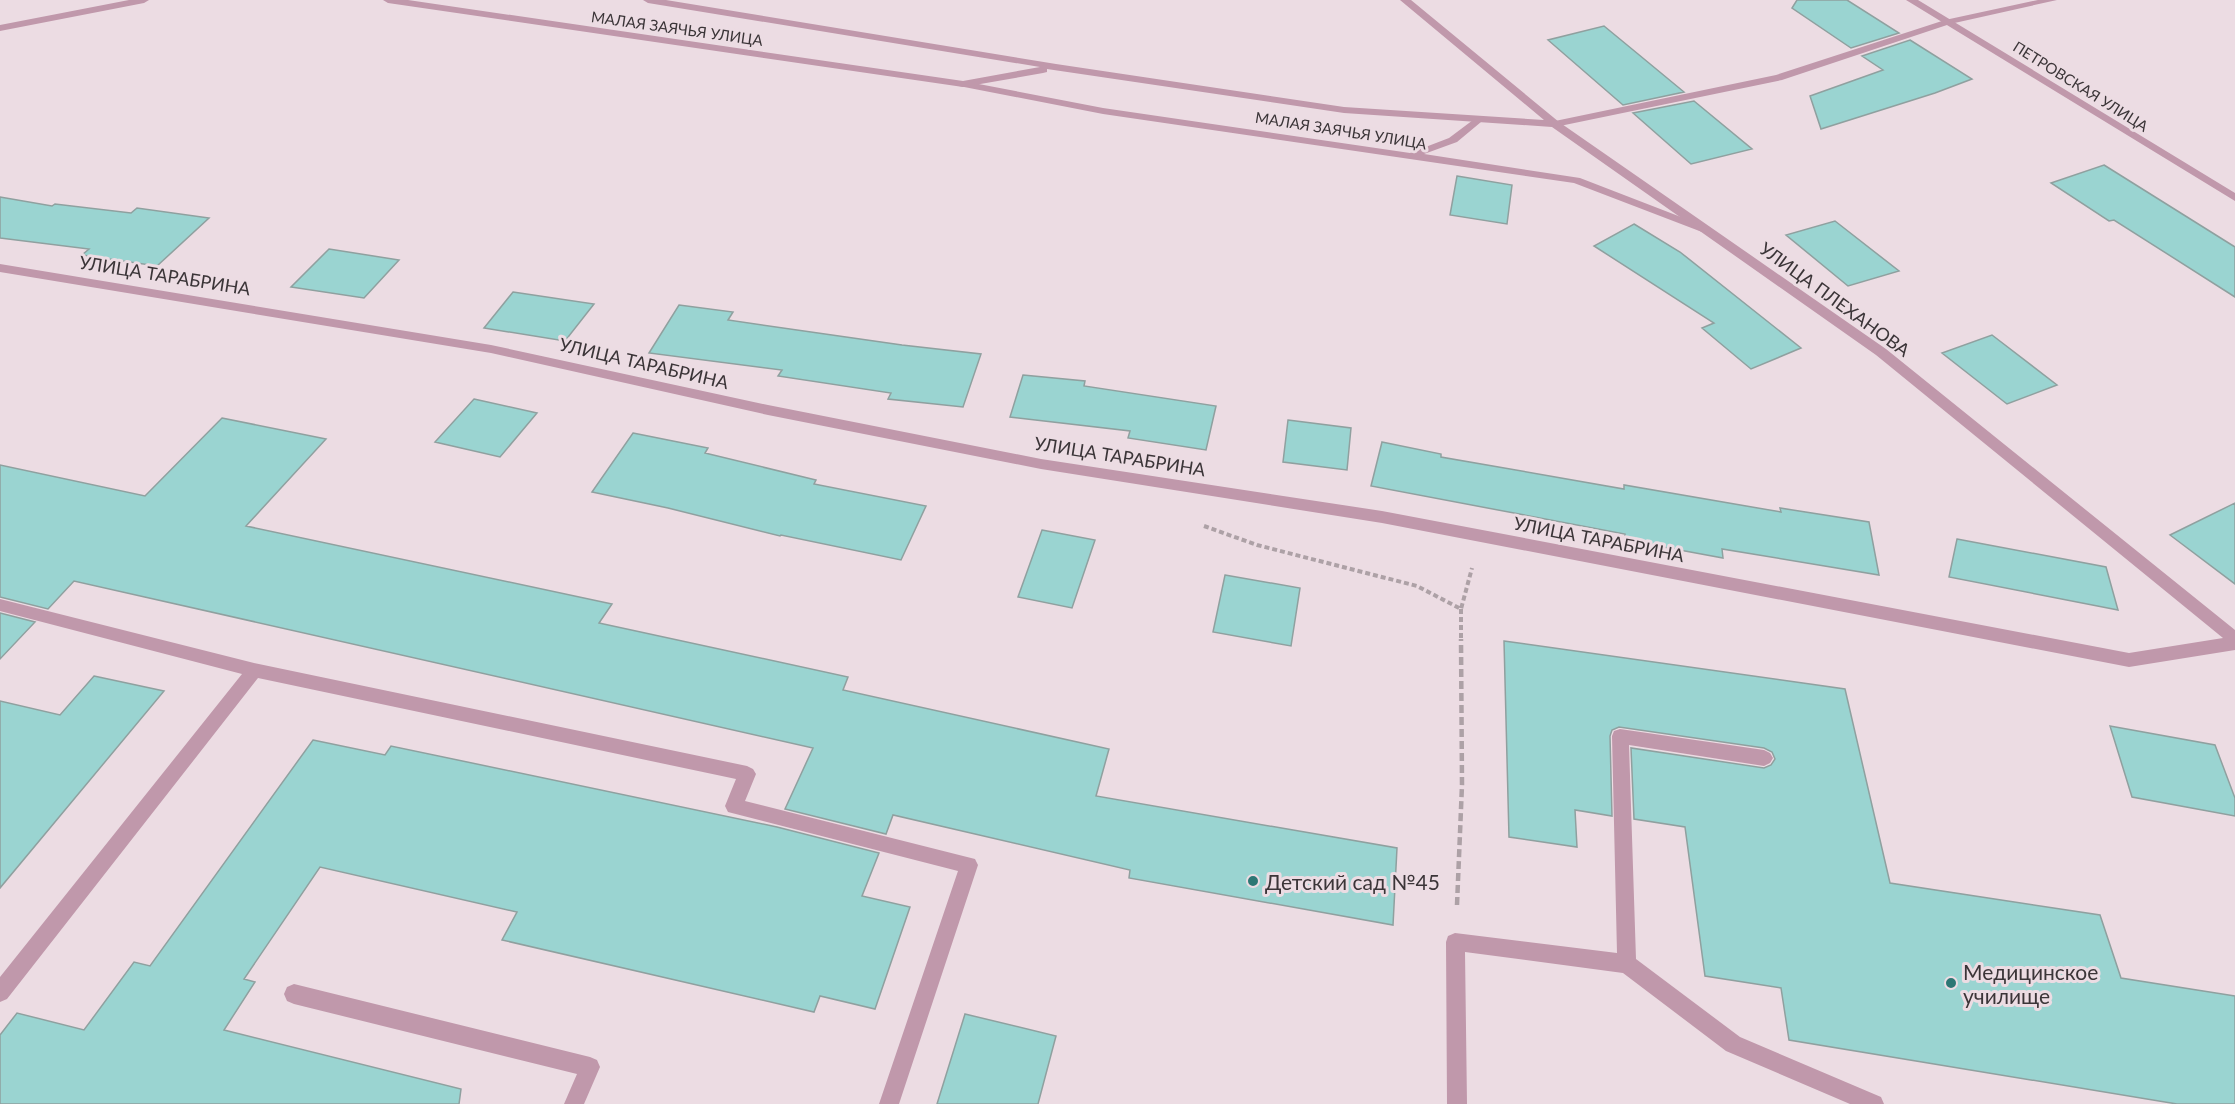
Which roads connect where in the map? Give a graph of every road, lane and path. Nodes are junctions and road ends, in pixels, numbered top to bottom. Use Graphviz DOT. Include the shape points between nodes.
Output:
graph roads {
  1 [pos="144,0"];
  2 [pos="388,0"];
  3 [pos="648,0"];
  4 [pos="1405,0"];
  5 [pos="1911,0"];
  6 [pos="2052,0"];
  7 [pos="1948,22"];
  8 [pos="0,28"];
  9 [pos="1056,68"];
  10 [pos="963,84"];
  11 [pos="1477,120"];
  12 [pos="1555,124"];
  13 [pos="1412,155"];
  14 [pos="2235,198"];
  15 [pos="1709,230"];
  16 [pos="0,268"];
  17 [pos="1203,525"];
  18 [pos="1480,536"];
  19 [pos="0,605"];
  20 [pos="1461,609"];
  21 [pos="2235,641"];
  22 [pos="254,670"];
  23 [pos="1764,758"];
  24 [pos="1455,942"];
  25 [pos="1627,964"];
  26 [pos="0,992"];
  27 [pos="294,994"];
  28 [pos="574,1104"];
  29 [pos="888,1104"];
  30 [pos="1457,1104"];
  31 [pos="1874,1104"];
  1 -- 8 [label="street"];
  2 -- 10 [label="street, МАЛАЯ ЗАЯЧЬЯ УЛИЦА"];
  3 -- 9 [label="street, МАЛАЯ ЗАЯЧЬЯ УЛИЦА"];
  4 -- 12 [label="street, УЛИЦА ПЛЕХАНОВА"];
  5 -- 7 [label="street, ПЕТРОВСКАЯ УЛИЦА"];
  6 -- 7 [label="street, МАЛАЯ ЗАЯЧЬЯ УЛИЦА"];
  7 -- 12 [label="street, МАЛАЯ ЗАЯЧЬЯ УЛИЦА" via="1778,78"];
  7 -- 14 [label="street, ПЕТРОВСКАЯ УЛИЦА"];
  9 -- 10 [label="street, МАЛАЯ ЗАЯЧЬЯ УЛИЦА"];
  9 -- 11 [label="street, МАЛАЯ ЗАЯЧЬЯ УЛИЦА" via="1344,110"];
  10 -- 13 [label="street, МАЛАЯ ЗАЯЧЬЯ УЛИЦА" via="1103,111"];
  11 -- 12 [label="street, МАЛАЯ ЗАЯЧЬЯ УЛИЦА"];
  11 -- 13 [label="street" via="1453,140"];
  12 -- 15 [label="street, УЛИЦА ПЛЕХАНОВА"];
  13 -- 15 [label="street, МАЛАЯ ЗАЯЧЬЯ УЛИЦА" via="1576,180"];
  15 -- 21 [label="street, УЛИЦА ПЛЕХАНОВА" via="1881,352"];
  16 -- 18 [label="street, УЛИЦА ТАРАБРИНА" via="491,349 768,410 1041,464 1347,511"];
  17 -- 20 [label="path" via="1257,545 1417,586"];
  18 -- 20 [label="path"];
  18 -- 21 [label="street, УЛИЦА ТАРАБРИНА" via="2129,660"];
  19 -- 22 [label="street"];
  20 -- 24 [label="path" via="1462,785"];
  22 -- 26 [label="street"];
  22 -- 29 [label="street" via="747,774 734,806 969,865"];
  23 -- 25 [label="street" via="1620,736"];
  24 -- 25 [label="street"];
  24 -- 30 [label="street"];
  25 -- 31 [label="street" via="1733,1044"];
  27 -- 28 [label="street" via="590,1066"];
}
